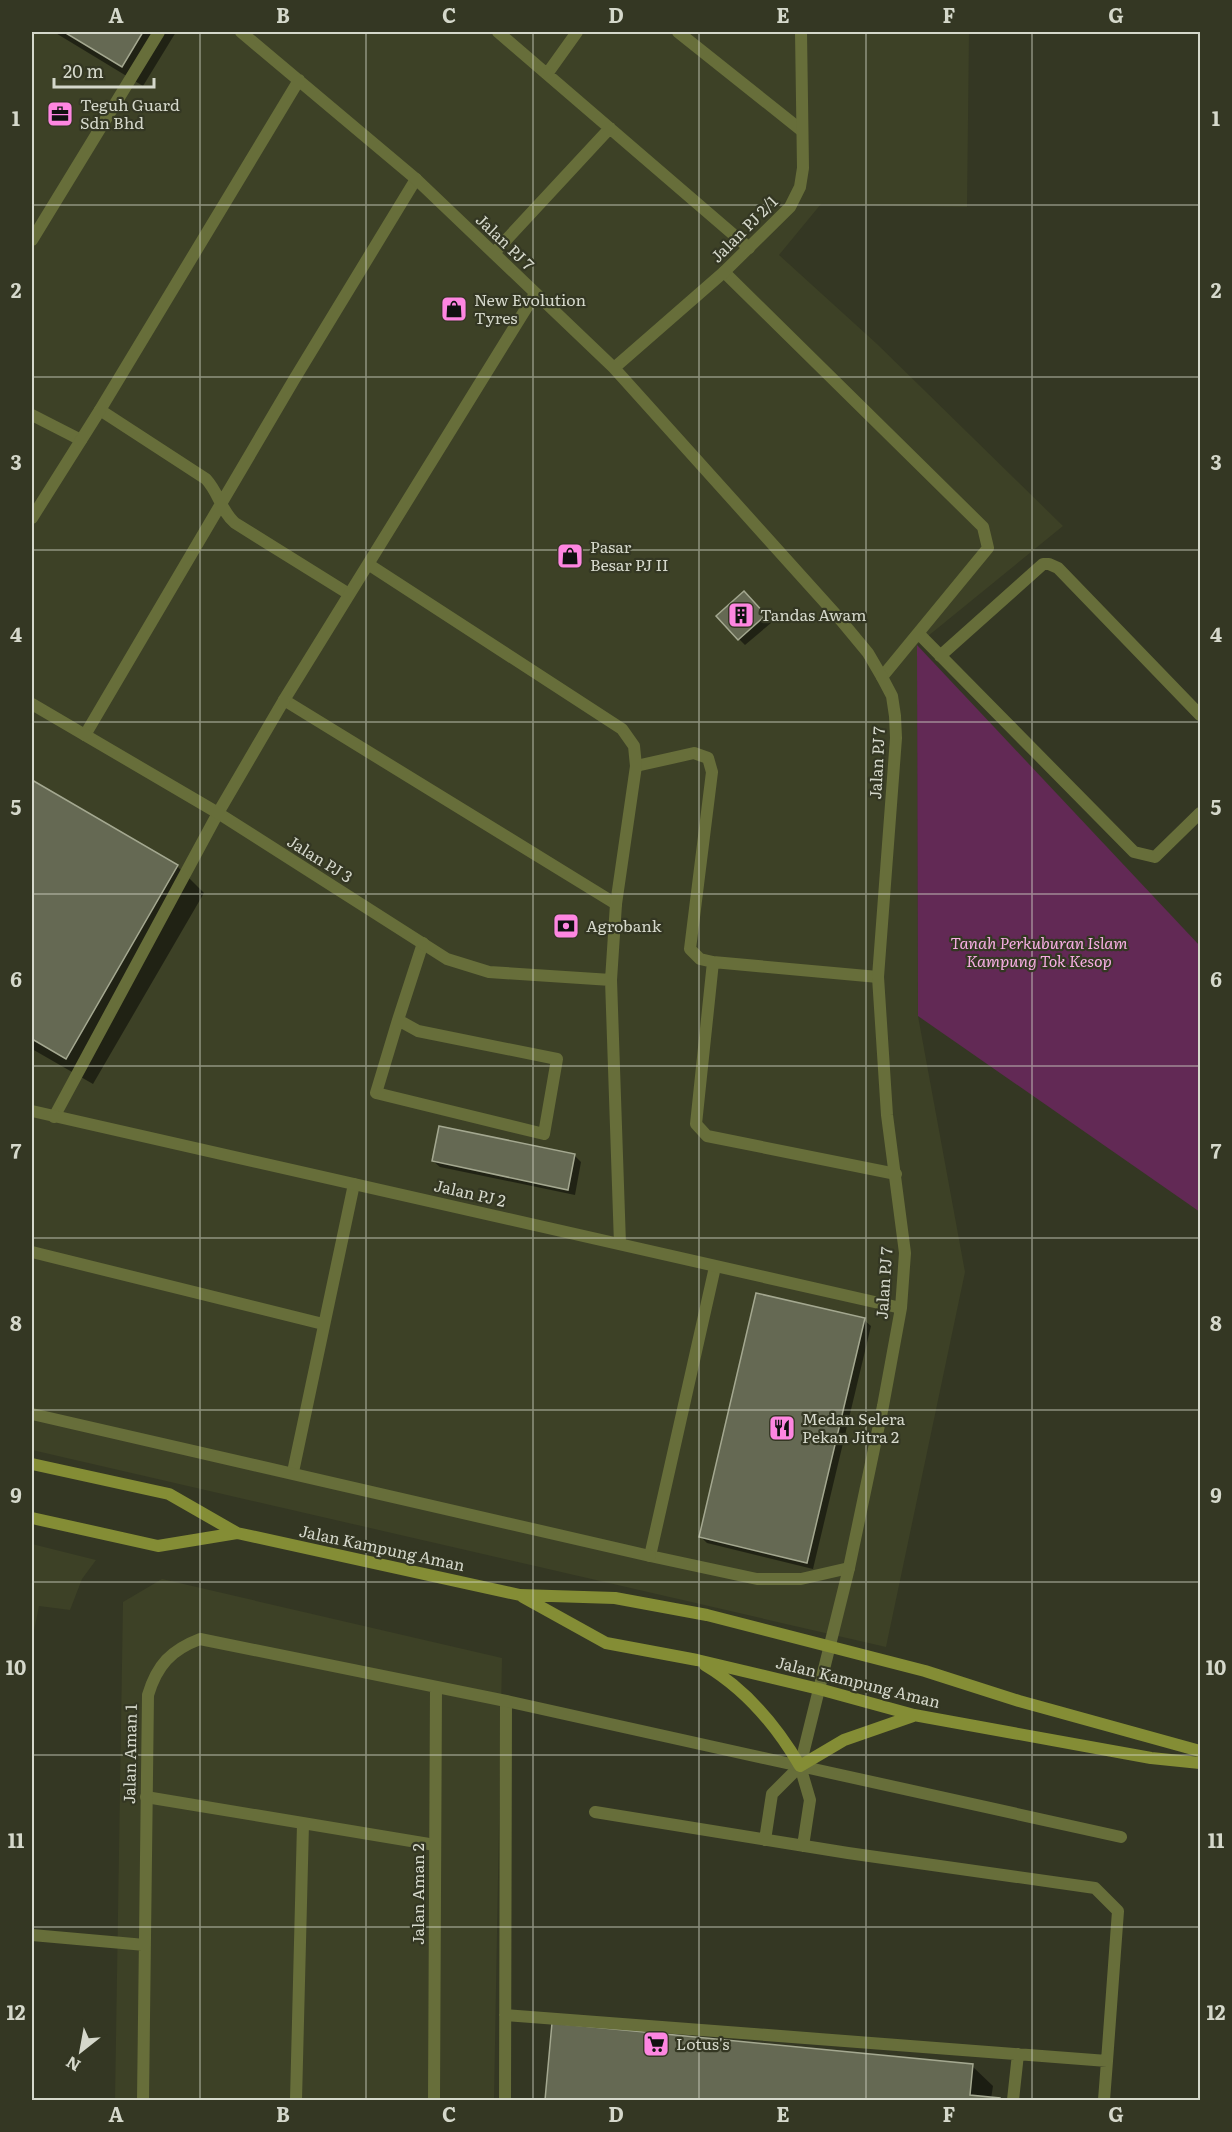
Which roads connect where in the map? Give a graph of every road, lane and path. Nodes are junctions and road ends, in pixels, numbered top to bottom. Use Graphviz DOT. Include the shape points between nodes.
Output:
graph roads {
  1 [pos="159,32"];
  2 [pos="241,32"];
  3 [pos="498,32"];
  4 [pos="577,32"];
  5 [pos="678,32"];
  6 [pos="801,32"];
  7 [pos="547,74"];
  8 [pos="299,80"];
  9 [pos="610,128"];
  10 [pos="801,130"];
  11 [pos="416,179"];
  12 [pos="32,240"];
  13 [pos="749,248"];
  14 [pos="494,253"];
  15 [pos="724,272"];
  16 [pos="535,294"];
  17 [pos="615,368"];
  18 [pos="100,410"];
  19 [pos="32,415"];
  20 [pos="81,440"];
  21 [pos="221,503"];
  22 [pos="32,518"];
  23 [pos="368,564"];
  24 [pos="349,594"];
  25 [pos="919,634"];
  26 [pos="940,656"];
  27 [pos="882,677"];
  28 [pos="284,700"];
  29 [pos="32,704"];
  30 [pos="1200,715"];
  31 [pos="85,735"];
  32 [pos="636,766"];
  33 [pos="218,813"];
  34 [pos="1200,813"];
  35 [pos="616,904"];
  36 [pos="423,943"];
  37 [pos="713,962"];
  38 [pos="878,977"];
  39 [pos="610,980"];
  40 [pos="399,1020"];
  41 [pos="32,1111"];
  42 [pos="54,1116"];
  43 [pos="896,1174"];
  44 [pos="354,1184"];
  45 [pos="620,1244"];
  46 [pos="32,1252"];
  47 [pos="715,1267"];
  48 [pos="900,1308"];
  49 [pos="323,1324"];
  50 [pos="32,1414"];
  51 [pos="32,1464"];
  52 [pos="293,1472"];
  53 [pos="32,1518"];
  54 [pos="237,1533"];
  55 [pos="650,1556"];
  56 [pos="849,1568"];
  57 [pos="520,1595"];
  58 [pos="830,1645"];
  59 [pos="697,1660"];
  60 [pos="436,1687"];
  61 [pos="819,1689"];
  62 [pos="506,1701"];
  63 [pos="914,1715"];
  64 [pos="1200,1751"];
  65 [pos="1200,1763"];
  66 [pos="800,1766"];
  67 [pos="146,1797"];
  68 [pos="595,1812"];
  69 [pos="303,1824"];
  70 [pos="1121,1837"];
  71 [pos="765,1839"];
  72 [pos="435,1845"];
  73 [pos="803,1846"];
  74 [pos="32,1935"];
  75 [pos="145,1945"];
  76 [pos="505,2015"];
  77 [pos="1018,2054"];
  78 [pos="1107,2061"];
  79 [pos="143,2100"];
  80 [pos="296,2100"];
  81 [pos="434,2100"];
  82 [pos="505,2100"];
  83 [pos="1013,2100"];
  84 [pos="1104,2100"];
  1 -- 12 [label="street"];
  2 -- 8 [label="street, Jalan PJ 7"];
  3 -- 7 [label="street"];
  4 -- 7 [label="street"];
  5 -- 10 [label="street"];
  6 -- 10 [label="street, Jalan PJ 2/1"];
  7 -- 9 [label="street"];
  8 -- 11 [label="street, Jalan PJ 7"];
  8 -- 18 [label="street"];
  9 -- 13 [label="street"];
  9 -- 14 [label="street"];
  10 -- 13 [label="street, Jalan PJ 2/1" via="800,187 790,207"];
  11 -- 14 [label="street, Jalan PJ 7"];
  11 -- 21 [label="street"];
  13 -- 15 [label="street, Jalan PJ 2/1"];
  14 -- 16 [label="street, Jalan PJ 7"];
  15 -- 17 [label="street, Jalan PJ 2/1"];
  15 -- 25 [label="street" via="983,527 988,548"];
  16 -- 17 [label="street, Jalan PJ 7"];
  16 -- 23 [label="street"];
  17 -- 27 [label="street, Jalan PJ 7" via="839,618"];
  18 -- 20 [label="street"];
  18 -- 21 [label="street" via="206,479"];
  19 -- 20 [label="street"];
  20 -- 22 [label="street"];
  21 -- 24 [label="street" via="235,523"];
  21 -- 31 [label="street"];
  23 -- 24 [label="street"];
  23 -- 32 [label="street" via="621,729 634,746"];
  24 -- 28 [label="street"];
  25 -- 26 [label="street"];
  25 -- 27 [label="street"];
  26 -- 30 [label="street" via="1043,564 1049,564 1058,568"];
  26 -- 34 [label="street" via="1134,852 1155,857"];
  27 -- 38 [label="street, Jalan PJ 7" via="892,696 896,738"];
  28 -- 33 [label="street"];
  28 -- 35 [label="street"];
  29 -- 31 [label="street, Jalan PJ 3"];
  31 -- 33 [label="street, Jalan PJ 3"];
  32 -- 35 [label="street"];
  32 -- 37 [label="street" via="693,753 708,758 712,772 690,949"];
  33 -- 36 [label="street, Jalan PJ 3"];
  33 -- 42 [label="street"];
  35 -- 39 [label="street"];
  36 -- 39 [label="street, Jalan PJ 3" via="447,959 489,972"];
  36 -- 40 [label="street"];
  37 -- 38 [label="street"];
  37 -- 43 [label="street" via="696,1124 706,1136"];
  38 -- 43 [label="street, Jalan PJ 7" via="887,1115"];
  39 -- 45 [label="street"];
  40 -- 40 [label="street" via="418,1031 557,1059 544,1134 376,1094"];
  41 -- 42 [label="street, Jalan PJ 2"];
  42 -- 44 [label="street, Jalan PJ 2"];
  43 -- 48 [label="street, Jalan PJ 7" via="905,1252"];
  44 -- 45 [label="street, Jalan PJ 2"];
  44 -- 49 [label="street"];
  45 -- 47 [label="street, Jalan PJ 2"];
  46 -- 49 [label="street"];
  47 -- 48 [label="street, Jalan PJ 2"];
  47 -- 55 [label="street"];
  48 -- 56 [label="street, Jalan PJ 7"];
  49 -- 52 [label="street"];
  50 -- 52 [label="street"];
  51 -- 54 [label="street, Jalan Kampung Aman" via="169,1494"];
  52 -- 55 [label="street"];
  53 -- 54 [label="street, Jalan Kampung Aman" via="158,1546"];
  54 -- 57 [label="street, Jalan Kampung Aman"];
  55 -- 56 [label="street" via="757,1579 801,1579"];
  56 -- 58 [label="street, Jalan PJ 7"];
  57 -- 58 [label="street, Jalan Kampung Aman" via="615,1599 707,1615"];
  57 -- 59 [label="street, Jalan Kampung Aman" via="606,1643"];
  58 -- 61 [label="street, Jalan PJ 7"];
  58 -- 64 [label="street, Jalan Kampung Aman"];
  59 -- 61 [label="street, Jalan Kampung Aman"];
  59 -- 66 [label="street" via="756,1705"];
  60 -- 62 [label="street, Jalan Aman 1"];
  60 -- 67 [label="street, Jalan Aman 1" via="200,1639 181,1646 165,1659 148,1695"];
  60 -- 72 [label="street, Jalan Aman 2"];
  61 -- 63 [label="street, Jalan Kampung Aman"];
  61 -- 66 [label="street, Jalan PJ 7"];
  62 -- 66 [label="street, Jalan Aman 1"];
  62 -- 76 [label="street"];
  63 -- 65 [label="street, Jalan Kampung Aman" via="1151,1758"];
  63 -- 66 [label="street" via="867,1730"];
  66 -- 70 [label="street, Jalan Aman 1"];
  66 -- 71 [label="street" via="772,1794"];
  66 -- 73 [label="street" via="810,1800"];
  67 -- 69 [label="street"];
  67 -- 75 [label="street, Jalan Aman 1"];
  68 -- 71 [label="street"];
  69 -- 72 [label="street"];
  69 -- 80 [label="street"];
  71 -- 73 [label="street"];
  72 -- 81 [label="street, Jalan Aman 2"];
  73 -- 78 [label="street" via="1095,1888 1118,1911"];
  74 -- 75 [label="street"];
  75 -- 79 [label="street, Jalan Aman 1"];
  76 -- 77 [label="street"];
  76 -- 82 [label="street"];
  77 -- 78 [label="street"];
  77 -- 83 [label="street"];
  78 -- 84 [label="street"];
}
